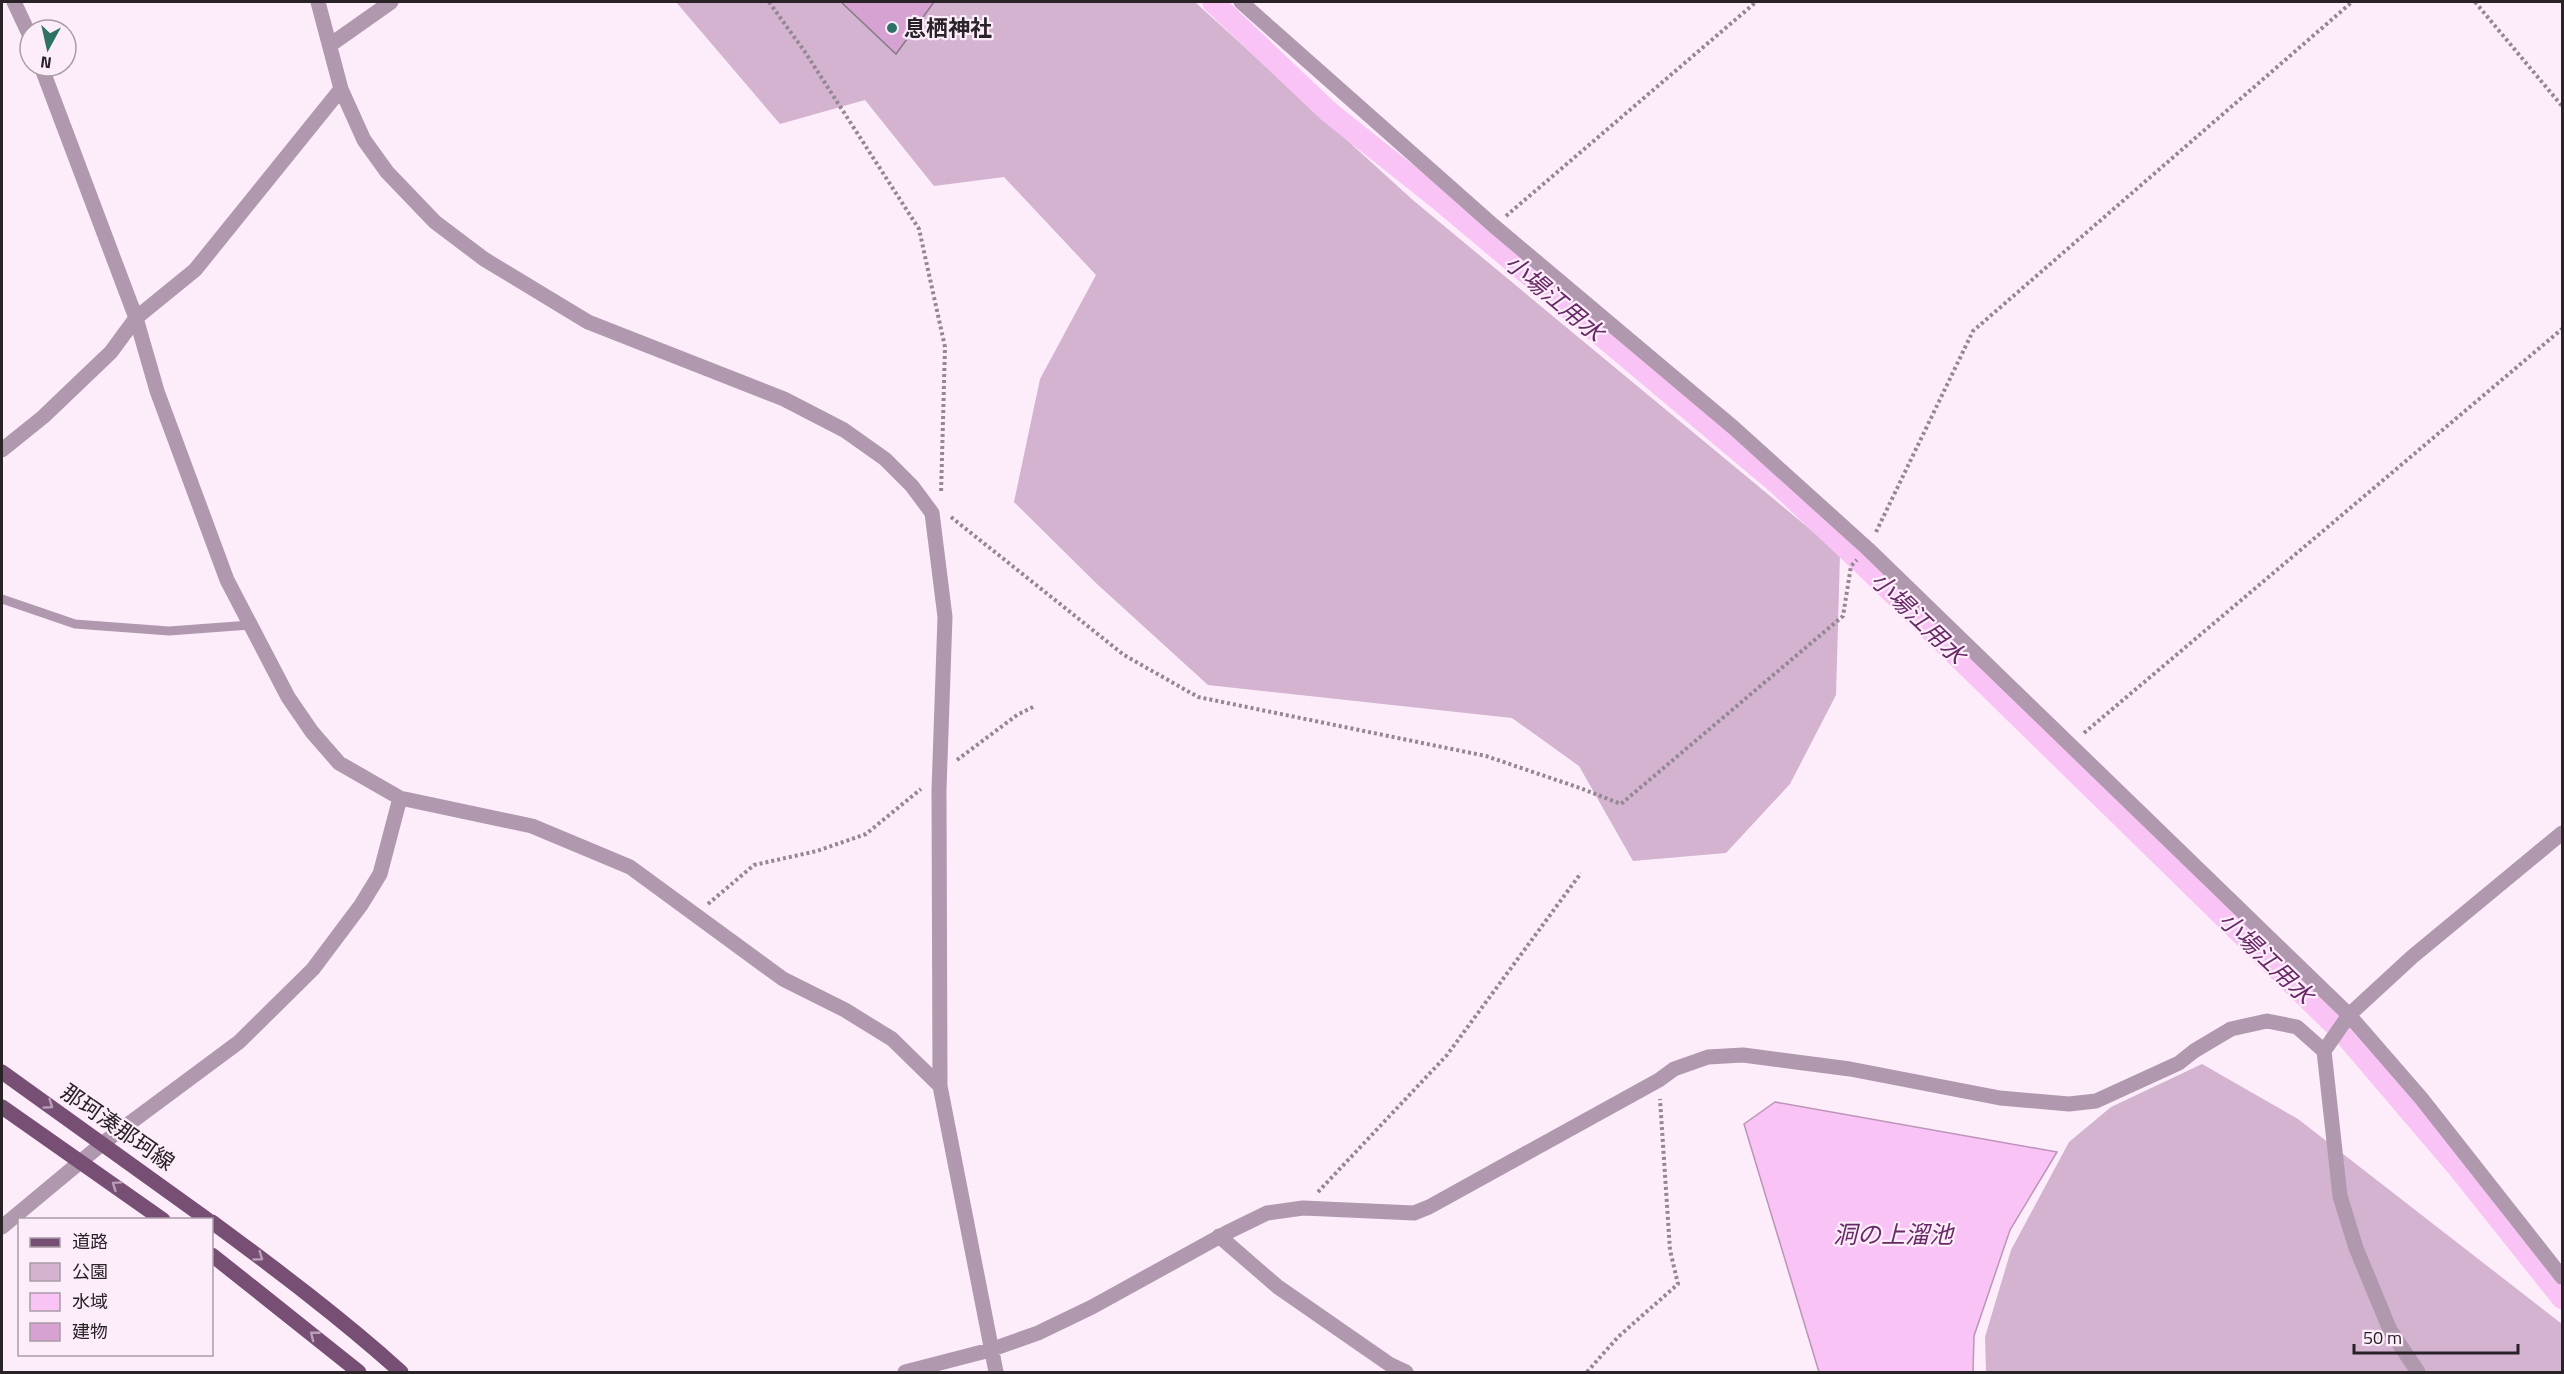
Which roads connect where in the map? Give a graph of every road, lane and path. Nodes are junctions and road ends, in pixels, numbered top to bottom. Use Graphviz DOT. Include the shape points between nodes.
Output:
graph roads {
  1 [pos="14,2"];
  2 [pos="318,2"];
  3 [pos="391,2"];
  4 [pos="769,2"];
  5 [pos="1241,2"];
  6 [pos="1756,2"];
  7 [pos="2352,2"];
  8 [pos="2475,2"];
  9 [pos="22,18"];
  10 [pos="330,45"];
  11 [pos="46,78"];
  12 [pos="341,90"];
  13 [pos="2562,106"];
  14 [pos="1494,226"];
  15 [pos="136,318"];
  16 [pos="2562,329"];
  17 [pos="2,450"];
  18 [pos="937,511"];
  19 [pos="1868,549"];
  20 [pos="1851,566"];
  21 [pos="2,599"];
  22 [pos="250,625"];
  23 [pos="1035,706"];
  24 [pos="2070,746"];
  25 [pos="939,773"];
  26 [pos="400,798"];
  27 [pos="2562,832"];
  28 [pos="1581,873"];
  29 [pos="696,914"];
  30 [pos="2343,1024"];
  31 [pos="2324,1050"];
  32 [pos="2,1072"];
  33 [pos="1659,1080"];
  34 [pos="939,1086"];
  35 [pos="2,1107"];
  36 [pos="103,1143"];
  37 [pos="83,1162"];
  38 [pos="1303,1208"];
  39 [pos="161,1218"];
  40 [pos="206,1218"];
  41 [pos="213,1223"];
  42 [pos="2,1227"];
  43 [pos="1220,1236"];
  44 [pos="213,1256"];
  45 [pos="2562,1277"];
  46 [pos="990,1350"];
  47 [pos="359,1372"];
  48 [pos="401,1372"];
  49 [pos="905,1372"];
  50 [pos="996,1372"];
  51 [pos="1406,1372"];
  52 [pos="1587,1372"];
  53 [pos="2418,1372"];
  1 -- 9 [label="street"];
  2 -- 10 [label="street"];
  3 -- 10 [label="street"];
  4 -- 18 [label="path" via="919,229 945,347"];
  5 -- 14 [label="street"];
  6 -- 14 [label="path"];
  7 -- 19 [label="path" via="1972,331"];
  8 -- 13 [label="path"];
  10 -- 12 [label="street"];
  11 -- 15 [label="street"];
  12 -- 15 [label="street" via="195,270"];
  12 -- 18 [label="street" via="363,140 387,172 435,222 484,259 588,322 784,399 844,430 885,459"];
  14 -- 19 [label="street" via="1734,428"];
  15 -- 17 [label="street" via="111,352"];
  15 -- 22 [label="street" via="157,391 227,580"];
  16 -- 24 [label="path"];
  18 -- 20 [label="path" via="1124,655 1198,697 1486,756 1621,804 1843,616"];
  18 -- 25 [label="street" via="945,617"];
  19 -- 24 [label="street"];
  21 -- 22 [label="lane" via="75,624 170,631"];
  22 -- 26 [label="street" via="288,697 319,740 339,763"];
  23 -- 25 [label="path"];
  24 -- 30 [label="street"];
  25 -- 29 [label="path" via="866,834 817,851 754,865"];
  25 -- 34 [label="street"];
  26 -- 29 [label="street" via="532,826 630,867"];
  26 -- 36 [label="street" via="380,874 313,969 239,1042"];
  27 -- 30 [label="street" via="2412,957"];
  28 -- 38 [label="path" via="1447,1055"];
  29 -- 34 [label="street" via="783,979 892,1039"];
  30 -- 31 [label="street"];
  30 -- 45 [label="street" via="2421,1098"];
  31 -- 33 [label="street" via="2297,1027 2267,1021 2231,1029 2179,1063 2096,1101 2069,1104 2000,1098 1850,1069 1743,1055 1708,1057 1674,1069"];
  31 -- 53 [label="street" via="2340,1196 2356,1248 2390,1330"];
  32 -- 36 [label="main road, 那珂湊那珂線, one-way"];
  33 -- 38 [label="street" via="1429,1208 1414,1213"];
  33 -- 52 [label="path" via="1670,1250 1678,1284 1618,1336"];
  34 -- 46 [label="street"];
  35 -- 37 [label="main road"];
  36 -- 37 [label="street"];
  36 -- 40 [label="main road, 那珂湊那珂線"];
  39 -- 37 [label="main road, one-way"];
  37 -- 42 [label="street"];
  38 -- 43 [label="street" via="1267,1213"];
  41 -- 48 [label="main road, 那珂湊那珂線, one-way" via="296,1284"];
  43 -- 46 [label="street" via="1092,1307"];
  43 -- 51 [label="street" via="1278,1287"];
  47 -- 44 [label="main road, one-way"];
  46 -- 49 [label="street"];
  46 -- 50 [label="street"];
}
